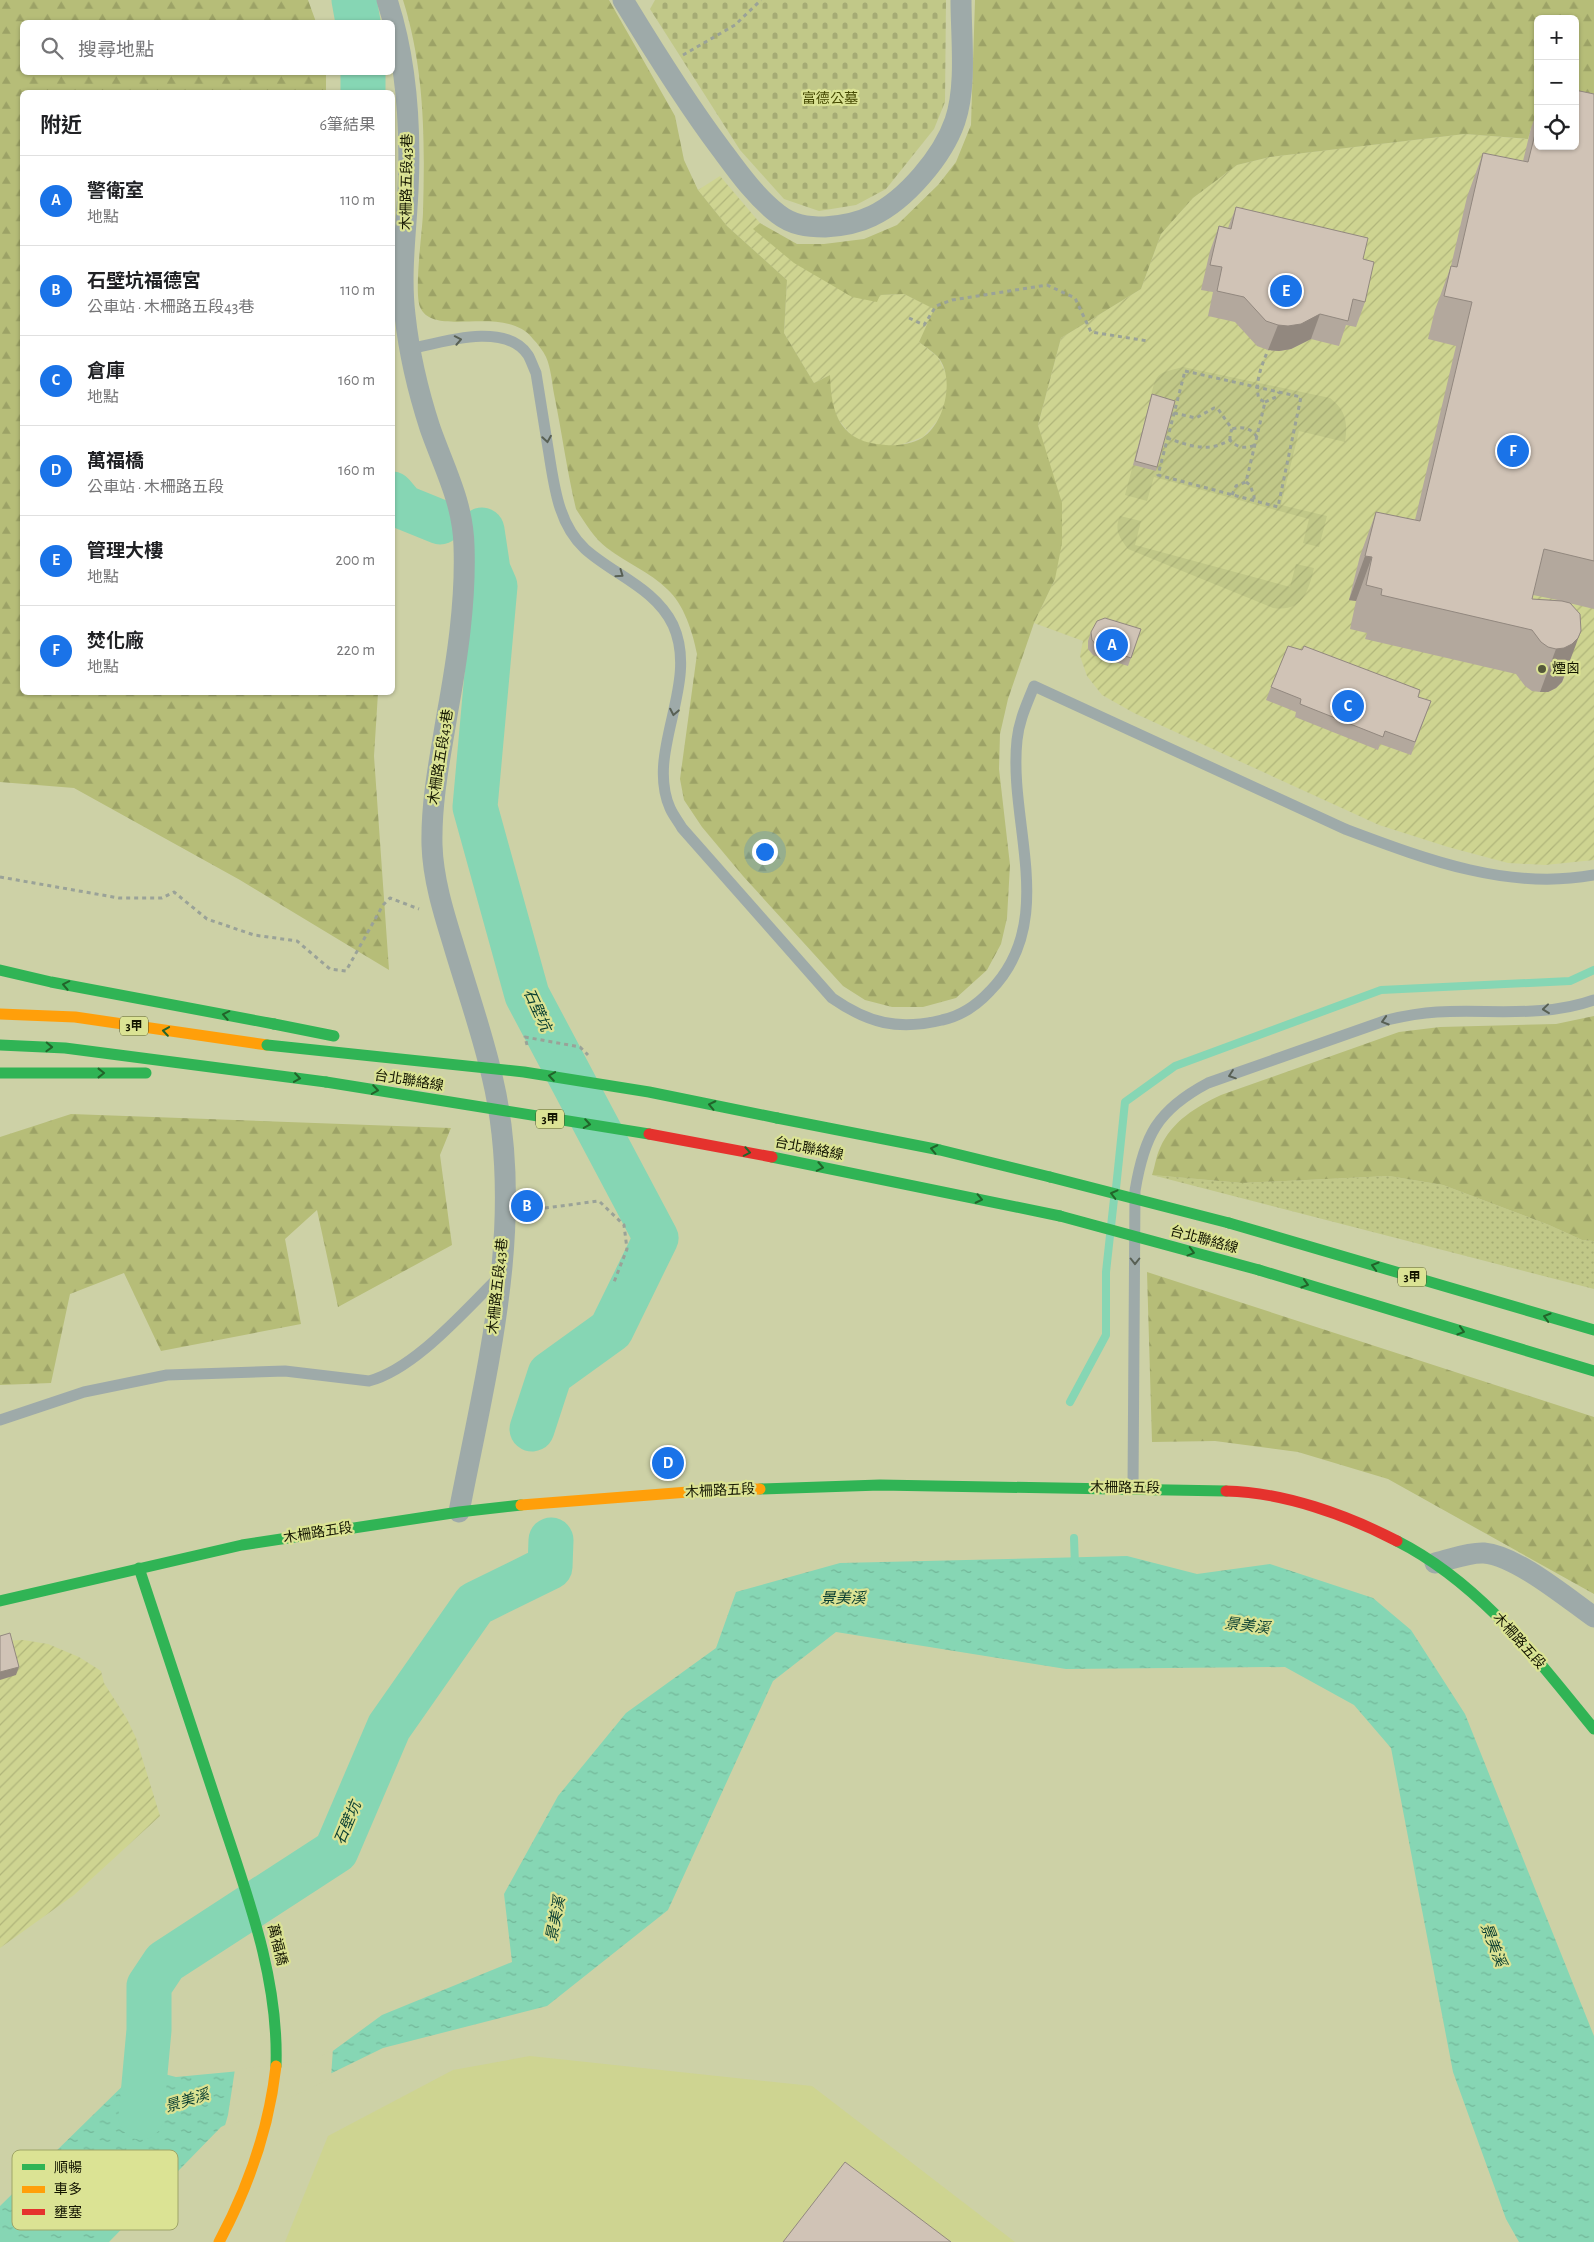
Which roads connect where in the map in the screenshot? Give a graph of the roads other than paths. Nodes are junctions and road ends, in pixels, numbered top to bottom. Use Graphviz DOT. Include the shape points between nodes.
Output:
graph roads {
  1 [pos="387,0"];
  2 [pos="623,0"];
  3 [pos="961,0"];
  4 [pos="393,20"];
  5 [pos="395,27"];
  6 [pos="410,349"];
  7 [pos="1594,875"];
  8 [pos="0,970"];
  9 [pos="1594,1000"];
  10 [pos="0,1014"];
  11 [pos="341,1037"];
  12 [pos="0,1045"];
  13 [pos="389,1046"];
  14 [pos="0,1072"];
  15 [pos="524,1072"];
  16 [pos="263,1073"];
  17 [pos="500,1276"];
  18 [pos="1594,1330"];
  19 [pos="1594,1370"];
  20 [pos="0,1420"];
  21 [pos="1133,1488"];
  22 [pos="458,1512"];
  23 [pos="1435,1563"];
  24 [pos="139,1568"];
  25 [pos="0,1601"];
  26 [pos="1594,1617"];
  27 [pos="1594,1729"];
  28 [pos="219,2242"];
  1 -- 4 [label="street, 木柵路五段43巷"];
  2 -- 3 [label="street" via="694,112 745,181 763,202 786,219 803,226 817,227 852,224 871,217 890,206 932,163 956,120 961,82"];
  5 -- 6 [label="street, 木柵路五段43巷" via="408,119 403,286"];
  6 -- 7 [label="lane, one-way" via="491,336 518,345 528,355 536,373 563,518 585,549 655,600 673,625 681,653 679,687 665,757 664,782 670,808 682,828 832,998 854,1013 884,1023 924,1024 952,1018 979,1003 1000,982 1012,963 1023,936 1026,906 1017,741 1021,718 1034,686 1394,848 1499,876 1543,880"];
  6 -- 17 [label="street, 木柵路五段43巷" via="430,427 458,503 464,546 456,655 431,821 435,869 446,918 493,1077 505,1162 506,1212"];
  11 -- 8 [label="main road, one-way, bridge"];
  9 -- 21 [label="lane, one-way" via="1547,1009 1438,1012 1387,1020 1208,1083 1170,1107 1149,1136 1135,1191"];
  15 -- 10 [label="main road, 台北聯絡線 / 3甲, one-way, bridge" via="267,1045 75,1017"];
  12 -- 16 [label="main road, 台北聯絡線 / 3甲, one-way" via="64,1048"];
  13 -- 15 [label="main road, bridge"];
  14 -- 16 [label="main road, one-way"];
  18 -- 15 [label="main road, 台北聯絡線 / 3甲, one-way, bridge" via="1229,1223 940,1150 649,1092"];
  16 -- 19 [label="main road, 台北聯絡線 / 3甲, one-way, bridge" via="658,1135 1060,1216 1258,1270"];
  17 -- 20 [label="lane" via="419,1354 382,1378 369,1381 286,1371 167,1375 84,1392"];
  17 -- 22 [label="street, 木柵路五段43巷" via="493,1332"];
  21 -- 22 [label="main road, 木柵路五段" via="880,1485 714,1490"];
  21 -- 23 [label="main road, 木柵路五段" via="1231,1491 1290,1499 1348,1516 1401,1541"];
  22 -- 24 [label="main road, 木柵路五段" via="242,1545"];
  23 -- 26 [label="street" via="1483,1553 1498,1556 1525,1570"];
  23 -- 27 [label="main road, 木柵路五段" via="1495,1614"];
  24 -- 25 [label="main road, 木柵路五段"];
  24 -- 28 [label="main road, 萬福橋" via="254,1916 274,2005 277,2039 269,2115 259,2155"];
}
